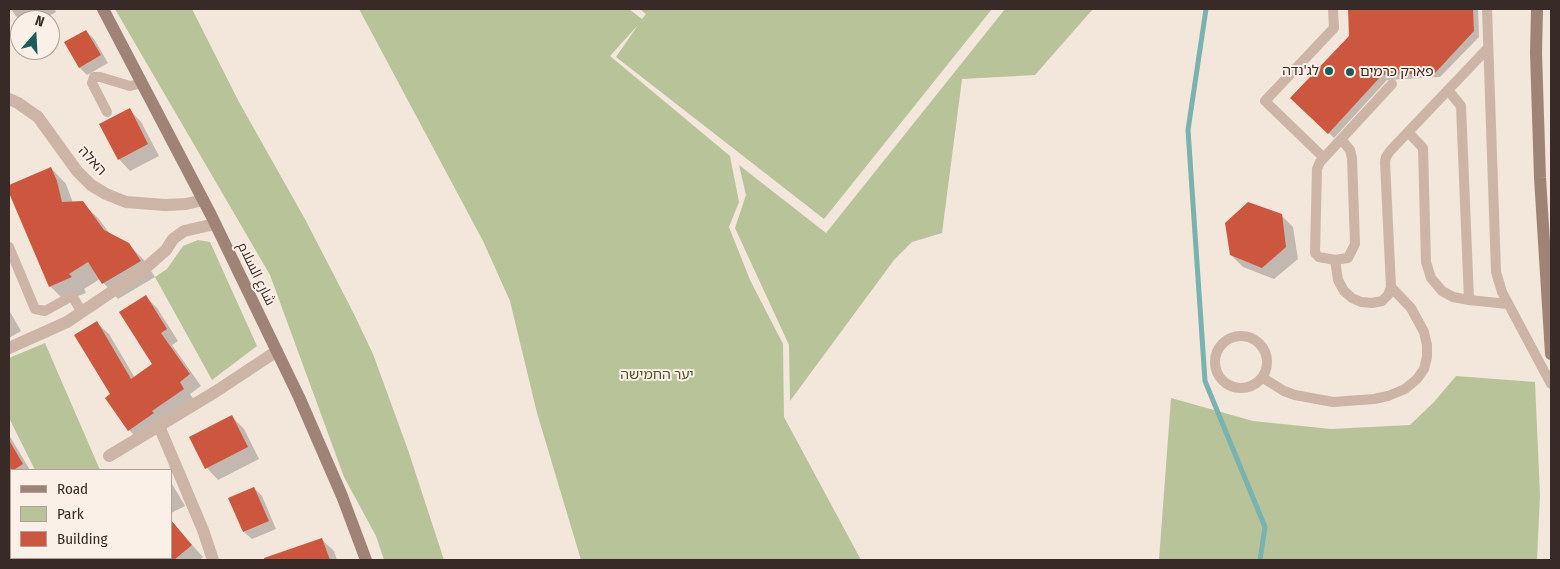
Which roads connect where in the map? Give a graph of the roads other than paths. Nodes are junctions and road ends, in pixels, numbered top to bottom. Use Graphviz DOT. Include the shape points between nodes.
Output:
graph roads {
  1 [pos="103,9"];
  2 [pos="1333,9"];
  3 [pos="1487,9"];
  4 [pos="1538,9"];
  5 [pos="1488,48"];
  6 [pos="142,83"];
  7 [pos="1392,84"];
  8 [pos="1448,90"];
  9 [pos="9,100"];
  10 [pos="107,112"];
  11 [pos="1408,132"];
  12 [pos="1341,139"];
  13 [pos="1324,158"];
  14 [pos="203,200"];
  15 [pos="215,224"];
  16 [pos="9,247"];
  17 [pos="1335,260"];
  18 [pos="1391,288"];
  19 [pos="1468,300"];
  20 [pos="1508,304"];
  21 [pos="82,312"];
  22 [pos="9,348"];
  23 [pos="277,351"];
  24 [pos="1551,354"];
  25 [pos="1262,378"];
  26 [pos="1551,384"];
  27 [pos="159,426"];
  28 [pos="109,456"];
  29 [pos="213,560"];
  30 [pos="366,560"];
  1 -- 6 [label="main road, شارع السلام"];
  2 -- 13 [label="lane" via="1334,28 1265,100"];
  3 -- 5 [label="lane"];
  4 -- 24 [label="main road" via="1536,53 1540,178"];
  5 -- 8 [label="lane"];
  5 -- 20 [label="lane" via="1496,272"];
  6 -- 10 [label="lane" via="130,86 94,77 92,83"];
  6 -- 14 [label="main road, شارع السلام"];
  7 -- 12 [label="lane"];
  8 -- 11 [label="lane"];
  8 -- 19 [label="lane" via="1461,106"];
  9 -- 14 [label="street, האלה" via="38,117 77,171 106,194 126,202 165,205"];
  11 -- 18 [label="lane" via="1390,151 1385,162"];
  11 -- 19 [label="lane" via="1423,148 1429,273 1442,291"];
  12 -- 13 [label="lane"];
  12 -- 17 [label="lane" via="1352,158 1355,244 1348,258"];
  13 -- 17 [label="lane" via="1315,175 1315,253"];
  14 -- 15 [label="main road, شارع السلام"];
  15 -- 21 [label="street" via="184,231 141,272"];
  15 -- 23 [label="main road, شارع السلام"];
  16 -- 21 [label="lane" via="35,309 45,311 72,296"];
  17 -- 18 [label="lane" via="1338,280 1352,298 1362,302 1382,301"];
  18 -- 25 [label="lane" via="1411,308 1427,344 1424,369 1405,389 1374,399 1333,402 1295,395"];
  19 -- 20 [label="lane"];
  20 -- 26 [label="lane"];
  21 -- 22 [label="street"];
  23 -- 27 [label="street"];
  23 -- 30 [label="main road, شارع السلام" via="319,441"];
  25 -- 25 [label="lane" via="1257,384 1237,388 1229,386 1220,377 1215,358 1226,340 1246,336 1260,344 1267,354 1268,367"];
  27 -- 28 [label="street"];
  27 -- 29 [label="street"];
}
